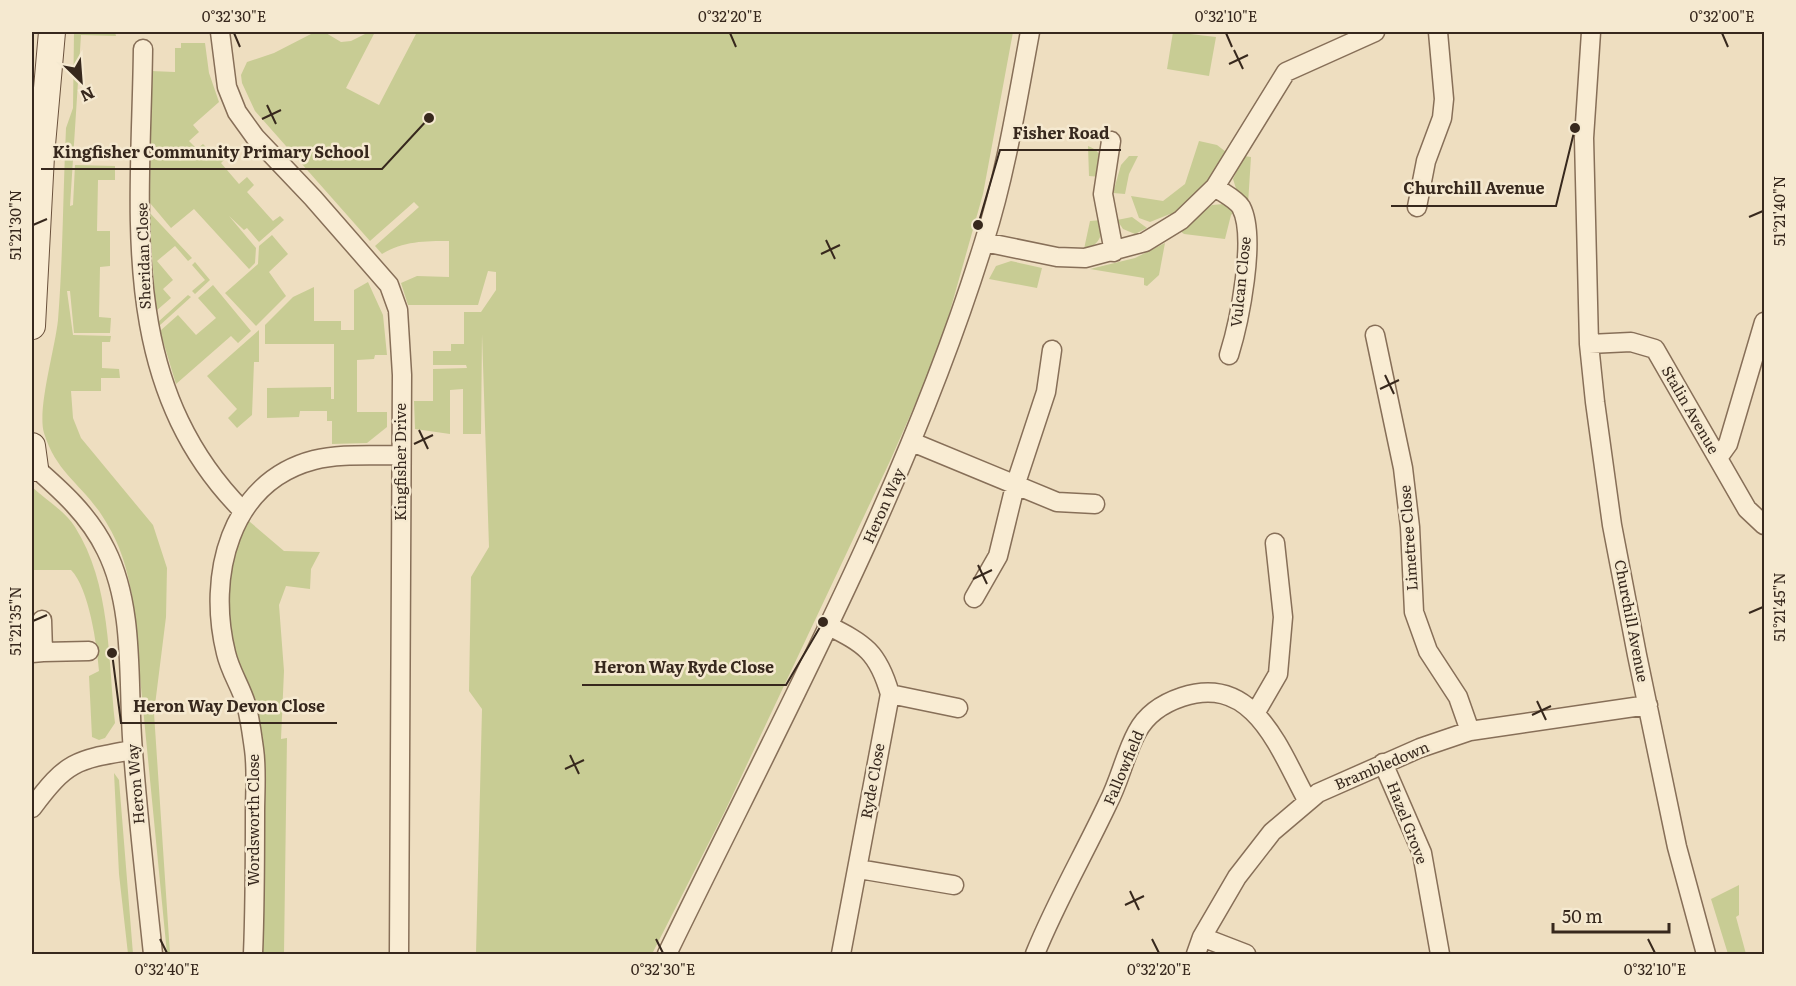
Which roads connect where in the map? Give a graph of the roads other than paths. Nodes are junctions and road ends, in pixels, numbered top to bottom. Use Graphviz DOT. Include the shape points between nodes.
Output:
graph roads {
  1 [pos="52,32"];
  2 [pos="220,32"];
  3 [pos="1030,32"];
  4 [pos="1375,32"];
  5 [pos="1437,32"];
  6 [pos="1591,32"];
  7 [pos="143,49"];
  8 [pos="1111,141"];
  9 [pos="1215,187"];
  10 [pos="1417,207"];
  11 [pos="984,242"];
  12 [pos="1114,252"];
  13 [pos="1764,322"];
  14 [pos="32,326"];
  15 [pos="1375,335"];
  16 [pos="1589,344"];
  17 [pos="1052,350"];
  18 [pos="1229,355"];
  19 [pos="912,442"];
  20 [pos="400,455"];
  21 [pos="1718,458"];
  22 [pos="33,460"];
  23 [pos="1015,486"];
  24 [pos="1095,504"];
  25 [pos="242,510"];
  26 [pos="1764,525"];
  27 [pos="1275,543"];
  28 [pos="974,598"];
  29 [pos="42,620"];
  30 [pos="827,625"];
  31 [pos="89,651"];
  32 [pos="37,652"];
  33 [pos="890,694"];
  34 [pos="1648,705"];
  35 [pos="958,708"];
  36 [pos="1256,712"];
  37 [pos="1470,731"];
  38 [pos="132,750"];
  39 [pos="1383,763"];
  40 [pos="1307,800"];
  41 [pos="32,808"];
  42 [pos="859,868"];
  43 [pos="954,885"];
  44 [pos="1202,937"];
  45 [pos="153,954"];
  46 [pos="253,954"];
  47 [pos="399,954"];
  48 [pos="668,954"];
  49 [pos="841,954"];
  50 [pos="1035,954"];
  51 [pos="1196,954"];
  52 [pos="1246,954"];
  53 [pos="1440,954"];
  54 [pos="1706,954"];
  1 -- 14 [label="street"];
  2 -- 20 [label="street, Kingfisher Drive" via="227,87 237,112 389,285 401,334"];
  3 -- 11 [label="street, Heron Way" via="1008,156"];
  4 -- 9 [label="street" via="1286,72"];
  5 -- 10 [label="street" via="1444,99 1442,118 1426,161"];
  6 -- 16 [label="street, Churchill Avenue" via="1584,138"];
  7 -- 25 [label="street, Sheridan Close" via="140,254 147,325 171,404 206,468"];
  8 -- 12 [label="street" via="1103,194"];
  9 -- 12 [label="street" via="1181,219 1146,242"];
  9 -- 18 [label="street, Vulcan Close" via="1238,203 1246,223 1239,321"];
  11 -- 12 [label="street" via="1057,257 1085,258"];
  11 -- 19 [label="street, Heron Way" via="957,326"];
  13 -- 21 [label="street" via="1728,444"];
  15 -- 37 [label="street, Limetree Close" via="1403,468 1414,612 1428,651 1458,697"];
  16 -- 21 [label="street, Stalin Avenue" via="1631,342 1655,349"];
  16 -- 34 [label="street, Churchill Avenue" via="1611,525"];
  17 -- 23 [label="street" via="1046,392"];
  19 -- 23 [label="street"];
  19 -- 30 [label="street, Heron Way" via="875,530"];
  20 -- 25 [label="street, Wordsworth Close" via="334,456 297,465 269,480"];
  20 -- 47 [label="street, Kingfisher Drive"];
  21 -- 26 [label="street, Stalin Avenue" via="1747,509"];
  22 -- 38 [label="street, Heron Way" via="84,515 107,550 120,590 126,629"];
  23 -- 24 [label="street" via="1057,502"];
  23 -- 28 [label="street" via="999,556"];
  25 -- 46 [label="street, Wordsworth Close" via="226,550 220,584 220,621 226,656 246,705 255,751"];
  27 -- 36 [label="street" via="1283,617 1278,674"];
  29 -- 32 [label="street"];
  30 -- 33 [label="street" via="856,639 878,661"];
  30 -- 48 [label="street, Heron Way"];
  31 -- 32 [label="street"];
  33 -- 35 [label="street"];
  33 -- 42 [label="street, Ryde Close"];
  34 -- 37 [label="street, Brambledown"];
  34 -- 54 [label="street, Churchill Avenue" via="1677,847"];
  36 -- 40 [label="street, Fallowfield"];
  36 -- 50 [label="street, Fallowfield" via="1233,696 1200,691 1165,702 1149,716 1137,731 1118,785 1063,889"];
  37 -- 39 [label="street, Brambledown"];
  38 -- 41 [label="street" via="86,758 56,775"];
  38 -- 45 [label="street, Heron Way"];
  39 -- 40 [label="street, Brambledown"];
  39 -- 53 [label="street, Hazel Grove" via="1422,854"];
  40 -- 44 [label="street, Brambledown" via="1272,832 1237,877"];
  42 -- 43 [label="street"];
  42 -- 49 [label="street, Ryde Close"];
  44 -- 51 [label="street, Brambledown"];
  44 -- 52 [label="street"];
}
